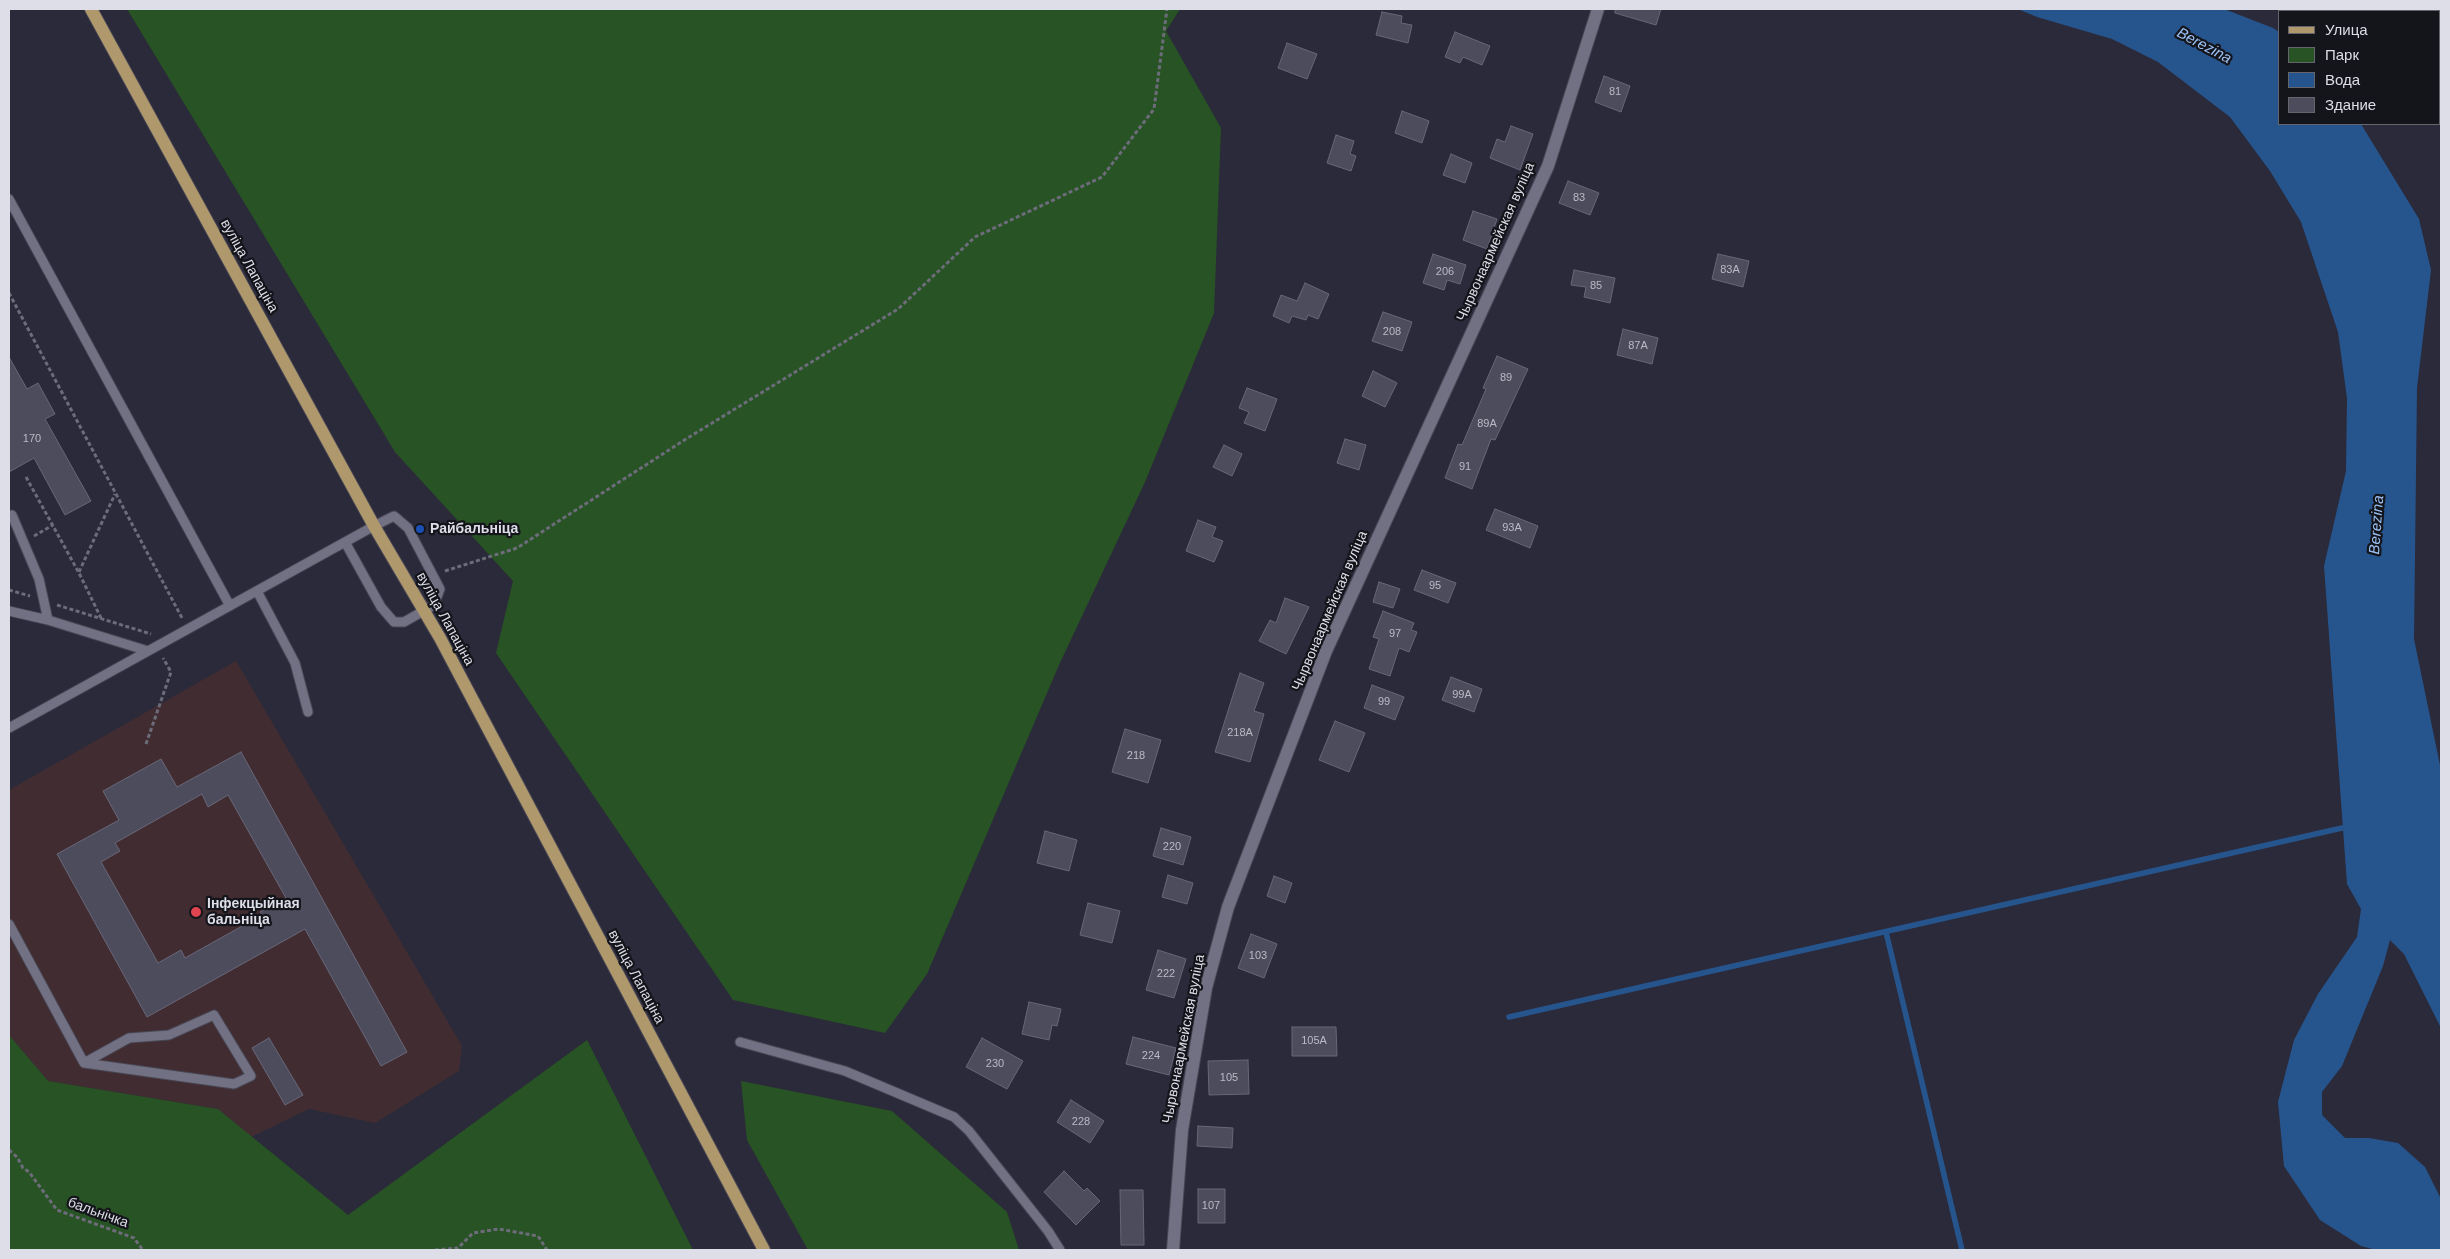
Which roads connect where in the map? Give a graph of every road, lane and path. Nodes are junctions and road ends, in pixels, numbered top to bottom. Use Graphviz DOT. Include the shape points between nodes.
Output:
graph roads {
  1 [pos="91,9"];
  2 [pos="1167,9"];
  3 [pos="1598,9"];
  4 [pos="9,199"];
  5 [pos="9,293"];
  6 [pos="26,478"];
  7 [pos="115,493"];
  8 [pos="12,515"];
  9 [pos="374,526"];
  10 [pos="345,542"];
  11 [pos="79,573"];
  12 [pos="432,575"];
  13 [pos="9,590"];
  14 [pos="257,591"];
  15 [pos="43,600"];
  16 [pos="230,606"];
  17 [pos="9,611"];
  18 [pos="424,611"];
  19 [pos="190,614"];
  20 [pos="101,619"];
  21 [pos="182,619"];
  22 [pos="48,620"];
  23 [pos="175,623"];
  24 [pos="160,631"];
  25 [pos="153,635"];
  26 [pos="157,646"];
  27 [pos="148,651"];
  28 [pos="308,712"];
  29 [pos="9,728"];
  30 [pos="146,744"];
  31 [pos="9,924"];
  32 [pos="740,1042"];
  33 [pos="84,1062"];
  34 [pos="9,1150"];
  35 [pos="143,1250"];
  36 [pos="436,1250"];
  37 [pos="547,1250"];
  38 [pos="764,1250"];
  39 [pos="1060,1250"];
  40 [pos="1173,1250"];
  1 -- 9 [label="main road, вуліца Лапаціна"];
  2 -- 12 [label="path" via="1154,109 1102,176 975,237 898,309 686,439 517,548"];
  3 -- 40 [label="street, Чырвонаармейская вуліца" via="1548,166 1326,651 1228,907 1206,988 1182,1130"];
  4 -- 16 [label="lane"];
  5 -- 7 [label="path"];
  6 -- 11 [label="path"];
  7 -- 11 [label="path"];
  7 -- 21 [label="path"];
  8 -- 15 [label="lane" via="39,579"];
  9 -- 10 [label="lane"];
  9 -- 12 [label="lane" via="394,516 408,528"];
  9 -- 18 [label="main road, вуліца Лапаціна"];
  10 -- 14 [label="lane"];
  10 -- 18 [label="lane" via="381,607 394,622 404,622"];
  11 -- 20 [label="path"];
  12 -- 18 [label="lane" via="440,589 434,605"];
  13 -- 15 [label="path"];
  14 -- 16 [label="lane"];
  14 -- 28 [label="lane" via="295,663"];
  15 -- 20 [label="path"];
  15 -- 22 [label="lane"];
  16 -- 26 [label="lane"];
  17 -- 22 [label="lane"];
  18 -- 38 [label="main road, вуліца Лапаціна"];
  19 -- 21 [label="path"];
  20 -- 25 [label="path"];
  21 -- 23 [label="path"];
  22 -- 27 [label="lane"];
  24 -- 25 [label="path"];
  25 -- 26 [label="path"];
  26 -- 27 [label="lane"];
  26 -- 30 [label="path" via="171,672"];
  27 -- 29 [label="lane"];
  31 -- 33 [label="lane"];
  32 -- 39 [label="lane" via="845,1071 954,1117 969,1131"];
  33 -- 33 [label="lane" via="234,1084 251,1076 214,1015 169,1035 128,1038"];
  34 -- 35 [label="path, бальнічка" via="57,1210 134,1238"];
  36 -- 37 [label="path" via="458,1248 473,1233 500,1229 538,1236"];
}
